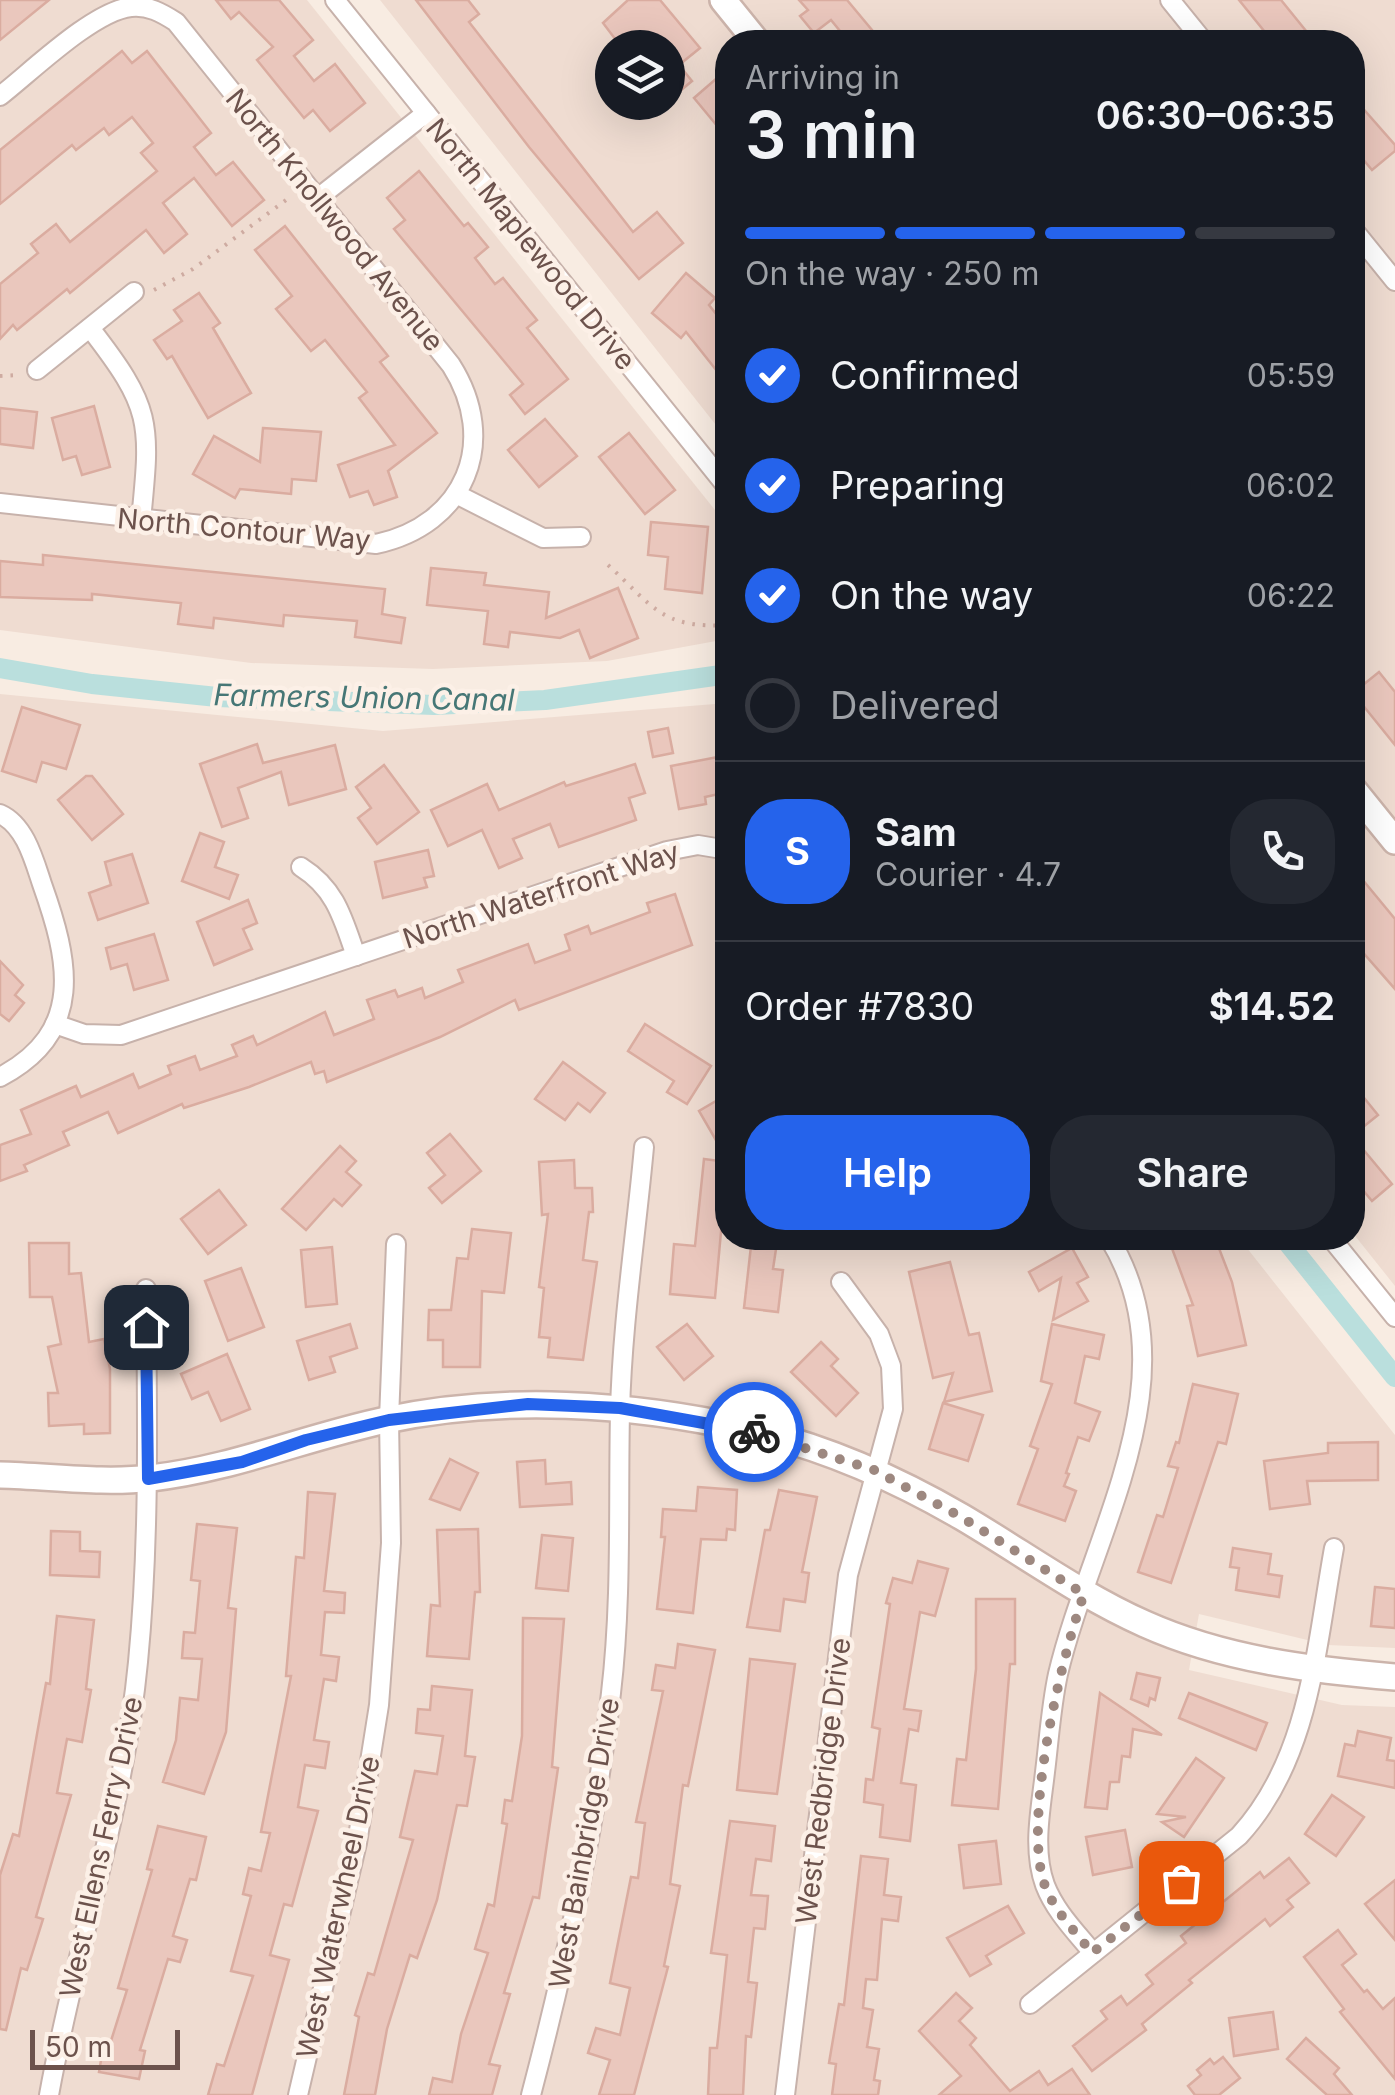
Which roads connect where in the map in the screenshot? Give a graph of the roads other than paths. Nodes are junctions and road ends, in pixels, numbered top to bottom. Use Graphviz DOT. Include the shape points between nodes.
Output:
graph roads {
  1 [pos="335,0"];
  2 [pos="723,0"];
  3 [pos="1170,0"];
  4 [pos="747,30"];
  5 [pos="1194,30"];
  6 [pos="0,96"];
  7 [pos="426,113"];
  8 [pos="318,198"];
  9 [pos="1365,244"];
  10 [pos="1395,281"];
  11 [pos="140,292"];
  12 [pos="90,328"];
  13 [pos="30,373"];
  14 [pos="715,472"];
  15 [pos="456,494"];
  16 [pos="0,503"];
  17 [pos="140,520"];
  18 [pos="581,537"];
  19 [pos="1365,804"];
  20 [pos="4,816"];
  21 [pos="1395,841"];
  22 [pos="715,848"];
  23 [pos="301,867"];
  24 [pos="356,956"];
  25 [pos="55,1024"];
  26 [pos="0,1077"];
  27 [pos="644,1148"];
  28 [pos="396,1244"];
  29 [pos="1115,1250"];
  30 [pos="1341,1250"];
  31 [pos="841,1282"];
  32 [pos="146,1289"];
  33 [pos="1395,1318"];
  34 [pos="620,1408"];
  35 [pos="389,1420"];
  36 [pos="874,1470"];
  37 [pos="0,1475"];
  38 [pos="148,1479"];
  39 [pos="1334,1548"];
  40 [pos="1084,1594"];
  41 [pos="1312,1670"];
  42 [pos="1395,1676"];
  43 [pos="1092,1953"];
  44 [pos="1030,2004"];
  45 [pos="50,2095"];
  46 [pos="298,2095"];
  47 [pos="532,2095"];
  48 [pos="785,2095"];
  1 -- 7 [label="street, North Maplewood Drive"];
  2 -- 4 [label="street"];
  3 -- 5 [label="street"];
  6 -- 8 [label="street, North Knollwood Avenue" via="110,13 156,10 176,22"];
  7 -- 8 [label="street"];
  7 -- 14 [label="street, North Maplewood Drive"];
  8 -- 15 [label="street, North Knollwood Avenue" via="464,385 475,442"];
  9 -- 10 [label="street"];
  11 -- 12 [label="street"];
  12 -- 13 [label="street"];
  12 -- 17 [label="street" via="127,376 147,418"];
  15 -- 17 [label="street, North Contour Way" via="421,529 376,544"];
  15 -- 18 [label="street" via="544,538"];
  16 -- 17 [label="street, North Contour Way"];
  19 -- 21 [label="street"];
  20 -- 25 [label="street" via="30,846 61,939 66,974"];
  22 -- 24 [label="street, North Waterfront Way" via="667,851"];
  23 -- 24 [label="street" via="336,900"];
  24 -- 25 [label="street, North Waterfront Way" via="121,1035 84,1034"];
  25 -- 26 [label="street" via="37,1050"];
  27 -- 34 [label="street, West Bainbridge Drive"];
  28 -- 35 [label="street, West Waterwheel Drive"];
  29 -- 40 [label="street" via="1134,1292 1145,1344 1141,1399"];
  30 -- 33 [label="street"];
  31 -- 36 [label="street, West Redbridge Drive" via="879,1334 891,1366 893,1409"];
  32 -- 38 [label="street, West Ellens Ferry Drive"];
  34 -- 35 [label="street" via="528,1404"];
  34 -- 36 [label="street" via="748,1430"];
  34 -- 47 [label="street, West Bainbridge Drive" via="620,1548 605,1744 572,1936"];
  35 -- 38 [label="street" via="242,1462"];
  35 -- 46 [label="street, West Waterwheel Drive" via="390,1543 379,1705 357,1843"];
  36 -- 40 [label="street"];
  36 -- 48 [label="street, West Redbridge Drive" via="848,1576"];
  37 -- 38 [label="street"];
  38 -- 45 [label="street, West Ellens Ferry Drive" via="138,1664 116,1801"];
  39 -- 41 [label="street"];
  40 -- 41 [label="street" via="1220,1650"];
  40 -- 43 [label="street" via="1057,1676 1039,1860 1056,1909"];
  41 -- 42 [label="street"];
  41 -- 43 [label="street" via="1290,1760 1260,1814"];
  43 -- 44 [label="street"];
}
